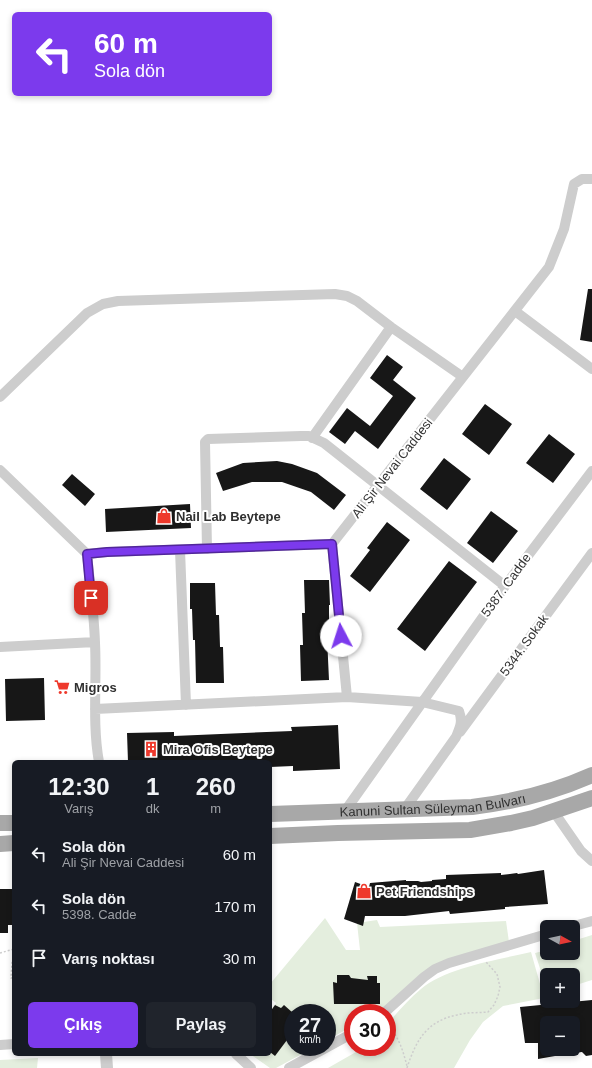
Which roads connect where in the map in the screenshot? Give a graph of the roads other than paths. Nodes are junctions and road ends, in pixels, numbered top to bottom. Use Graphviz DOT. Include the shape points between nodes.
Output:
graph roads {
  1 [pos="592,179"];
  2 [pos="515,311"];
  3 [pos="391,327"];
  4 [pos="592,369"];
  5 [pos="463,377"];
  6 [pos="0,397"];
  7 [pos="312,438"];
  8 [pos="0,470"];
  9 [pos="592,471"];
  10 [pos="379,485"];
  11 [pos="332,544"];
  12 [pos="207,549"];
  13 [pos="180,550"];
  14 [pos="592,553"];
  15 [pos="87,554"];
  16 [pos="505,586"];
  17 [pos="95,642"];
  18 [pos="0,647"];
  19 [pos="347,698"];
  20 [pos="422,702"];
  21 [pos="186,705"];
  22 [pos="95,709"];
  23 [pos="456,737"];
  24 [pos="96,745"];
  25 [pos="94,760"];
  26 [pos="99,760"];
  27 [pos="592,775"];
  28 [pos="592,798"];
  29 [pos="404,810"];
  30 [pos="345,811"];
  31 [pos="554,812"];
  32 [pos="272,814"];
  33 [pos="0,823"];
  34 [pos="12,823"];
  35 [pos="272,836"];
  36 [pos="0,844"];
  37 [pos="12,844"];
  38 [pos="592,861"];
  39 [pos="592,921"];
  40 [pos="580,924"];
  41 [pos="540,936"];
  42 [pos="394,1004"];
  43 [pos="344,1039"];
  44 [pos="12,1044"];
  45 [pos="0,1045"];
  46 [pos="106,1056"];
  47 [pos="238,1056"];
  48 [pos="107,1068"];
  49 [pos="251,1068"];
  50 [pos="289,1068"];
  1 -- 2 [label="street, Ali Şir Nevai Caddesi" via="582,179 574,184 564,229 549,267"];
  2 -- 4 [label="street"];
  2 -- 5 [label="street, Ali Şir Nevai Caddesi"];
  3 -- 5 [label="street"];
  3 -- 6 [label="street" via="357,301 335,294 118,301 103,304 87,313"];
  3 -- 7 [label="street"];
  5 -- 10 [label="street, Ali Şir Nevai Caddesi"];
  7 -- 10 [label="street" via="324,443"];
  7 -- 12 [label="street" via="301,436 208,439 205,442"];
  8 -- 15 [label="street"];
  9 -- 16 [label="street, 5387. Cadde"];
  10 -- 11 [label="street, Ali Şir Nevai Caddesi"];
  10 -- 16 [label="street"];
  11 -- 12 [label="street"];
  11 -- 19 [label="street"];
  12 -- 13 [label="street"];
  13 -- 15 [label="street"];
  13 -- 21 [label="street"];
  14 -- 23 [label="street, 5344. Sokak"];
  15 -- 17 [label="street"];
  16 -- 20 [label="street, 5387. Cadde"];
  17 -- 18 [label="street"];
  17 -- 22 [label="street"];
  19 -- 20 [label="street"];
  19 -- 21 [label="street"];
  20 -- 23 [label="street" via="458,711 462,719"];
  20 -- 30 [label="street, 5387. Cadde"];
  21 -- 22 [label="street"];
  22 -- 24 [label="street"];
  23 -- 29 [label="street, 5344. Sokak"];
  24 -- 25 [label="street"];
  24 -- 26 [label="street"];
  27 -- 29 [label="main road, Kanuni Sultan Süleyman Bulvarı" via="543,793 491,805"];
  28 -- 31 [label="main road, Kanuni Sultan Süleyman Bulvarı"];
  29 -- 30 [label="main road, Kanuni Sultan Süleyman Bulvarı"];
  30 -- 32 [label="main road, Kanuni Sultan Süleyman Bulvarı"];
  31 -- 35 [label="main road, Kanuni Sultan Süleyman Bulvarı" via="511,824 470,830"];
  31 -- 38 [label="street" via="581,852"];
  33 -- 34 [label="main road"];
  36 -- 37 [label="main road"];
  39 -- 40 [label="street"];
  41 -- 42 [label="street" via="435,968"];
  43 -- 50 [label="street"];
  44 -- 45 [label="street"];
  46 -- 48 [label="street"];
  47 -- 49 [label="street"];
}
